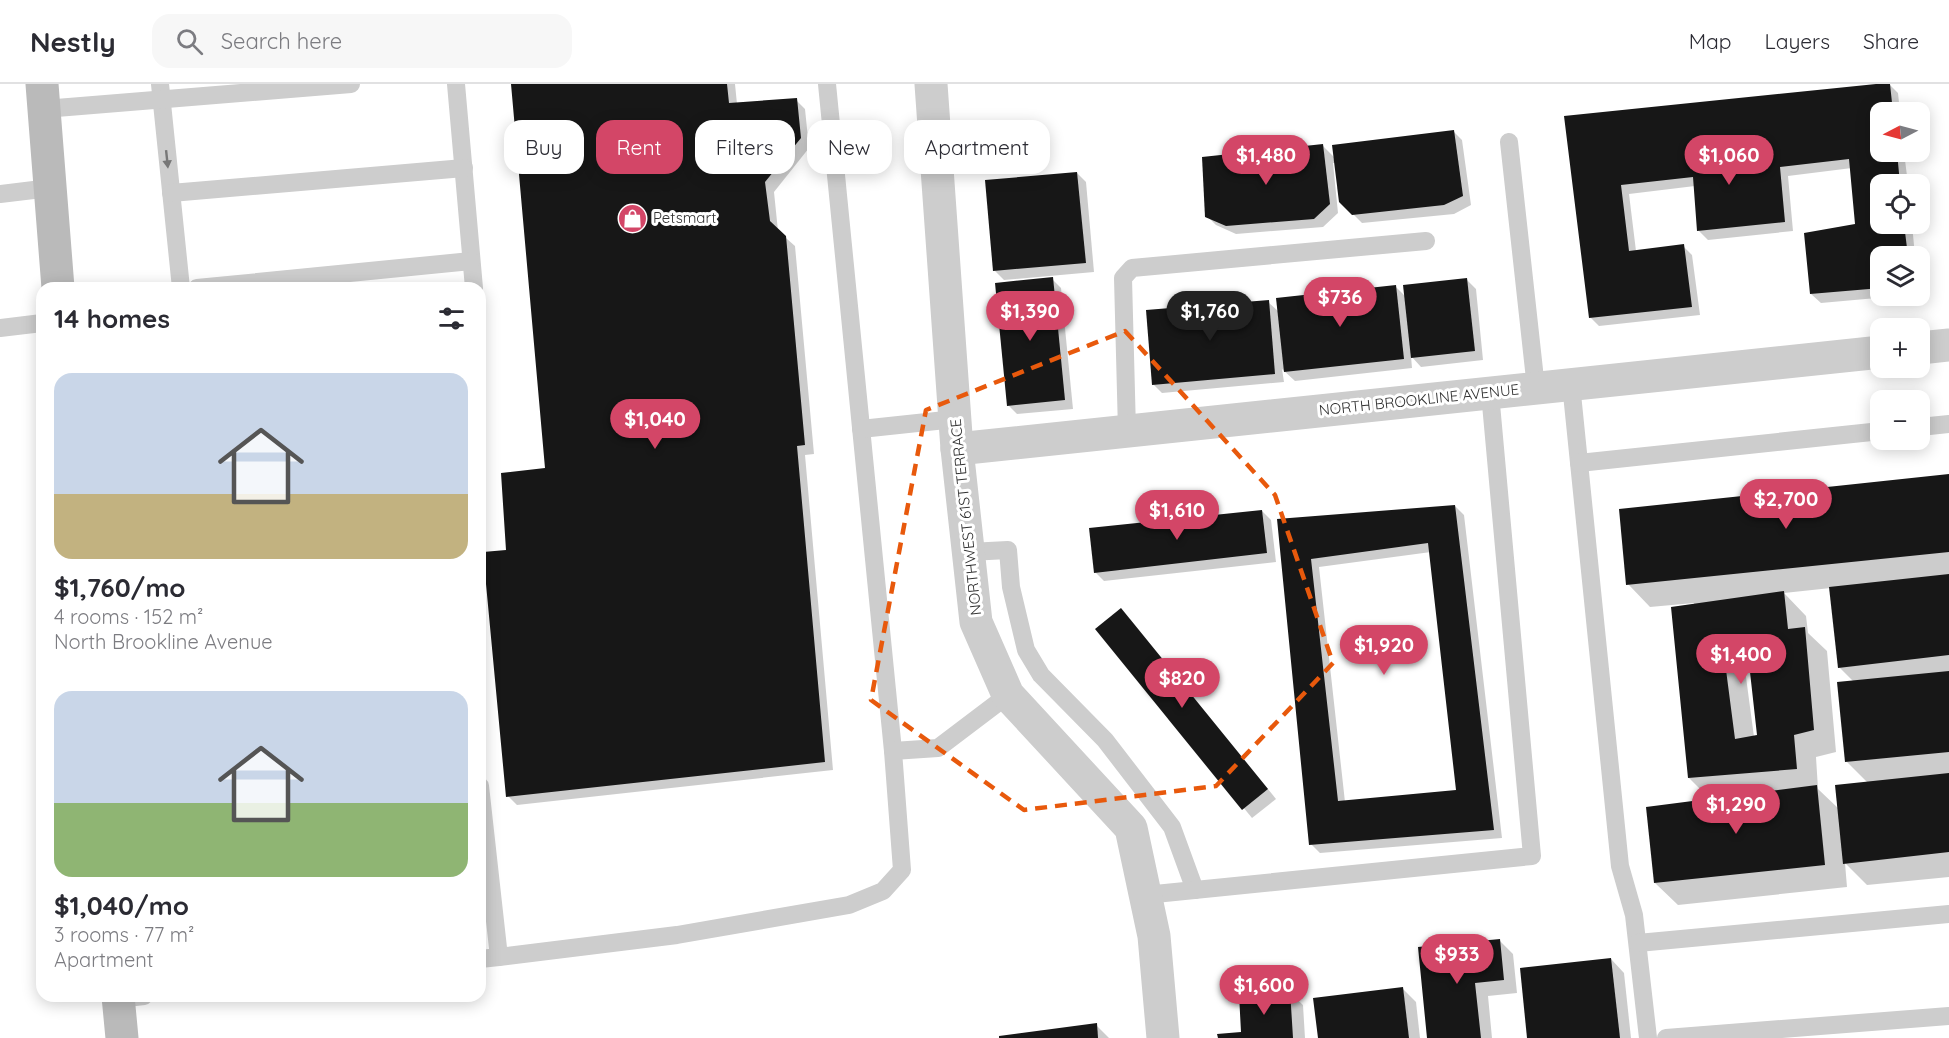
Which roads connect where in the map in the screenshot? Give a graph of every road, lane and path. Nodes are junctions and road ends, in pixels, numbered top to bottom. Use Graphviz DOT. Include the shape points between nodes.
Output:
graph roads {
  1 [pos="351,84"];
  2 [pos="456,84"];
  3 [pos="826,84"];
  4 [pos="931,84"];
  5 [pos="160,92"];
  6 [pos="43,97"];
  7 [pos="1509,142"];
  8 [pos="464,168"];
  9 [pos="50,188"];
  10 [pos="171,193"];
  11 [pos="0,194"];
  12 [pos="1426,242"];
  13 [pos="471,261"];
  14 [pos="58,282"];
  15 [pos="180,282"];
  16 [pos="258,282"];
  17 [pos="473,282"];
  18 [pos="36,324"];
  19 [pos="0,328"];
  20 [pos="1949,345"];
  21 [pos="1930,347"];
  22 [pos="1870,353"];
  23 [pos="1571,384"];
  24 [pos="1536,388"];
  25 [pos="1490,393"];
  26 [pos="1949,424"];
  27 [pos="1930,426"];
  28 [pos="861,429"];
  29 [pos="1126,431"];
  30 [pos="1870,432"];
  31 [pos="956,434"];
  32 [pos="1580,463"];
  33 [pos="969,552"];
  34 [pos="1008,695"];
  35 [pos="893,751"];
  36 [pos="486,887"];
  37 [pos="1195,890"];
  38 [pos="1145,895"];
  39 [pos="1949,914"];
  40 [pos="1638,943"];
  41 [pos="499,957"];
  42 [pos="486,958"];
  43 [pos="126,1002"];
  44 [pos="1949,1016"];
  45 [pos="122,1038"];
  46 [pos="1163,1038"];
  47 [pos="1648,1038"];
  48 [pos="1666,1038"];
  1 -- 5 [label="lane"];
  2 -- 8 [label="lane"];
  3 -- 28 [label="lane"];
  4 -- 31 [label="street, NORTHWEST 61ST TERRACE"];
  5 -- 6 [label="lane"];
  5 -- 10 [label="lane, one-way"];
  6 -- 9 [label="main road"];
  7 -- 24 [label="lane"];
  8 -- 10 [label="lane"];
  8 -- 13 [label="lane"];
  9 -- 11 [label="lane"];
  9 -- 14 [label="main road"];
  10 -- 15 [label="lane"];
  12 -- 29 [label="lane" via="1132,268 1123,278"];
  13 -- 16 [label="lane"];
  13 -- 17 [label="lane"];
  18 -- 19 [label="lane"];
  20 -- 21 [label="street"];
  22 -- 23 [label="street, NORTH BROOKLINE AVENUE"];
  23 -- 24 [label="street, NORTH BROOKLINE AVENUE"];
  23 -- 32 [label="lane"];
  24 -- 25 [label="street, NORTH BROOKLINE AVENUE"];
  25 -- 29 [label="street, NORTH BROOKLINE AVENUE"];
  25 -- 37 [label="lane" via="1532,855"];
  26 -- 27 [label="lane"];
  28 -- 31 [label="lane"];
  28 -- 35 [label="lane"];
  29 -- 31 [label="street, NORTH BROOKLINE AVENUE"];
  30 -- 32 [label="lane"];
  31 -- 33 [label="street, NORTHWEST 61ST TERRACE"];
  32 -- 40 [label="lane" via="1620,866"];
  33 -- 34 [label="street, NORTHWEST 61ST TERRACE" via="976,622"];
  33 -- 37 [label="lane" via="1008,550 1011,587 1026,651 1041,675 1105,740 1172,827"];
  34 -- 35 [label="lane" via="938,748"];
  34 -- 38 [label="street, NORTHWEST 61ST TERRACE" via="1131,828"];
  35 -- 41 [label="lane" via="902,870 883,891 849,905 689,933"];
  36 -- 41 [label="lane"];
  37 -- 38 [label="lane"];
  38 -- 46 [label="street, NORTHWEST 61ST TERRACE" via="1154,936"];
  39 -- 40 [label="lane"];
  40 -- 47 [label="lane"];
  41 -- 42 [label="lane"];
  43 -- 45 [label="main road"];
  44 -- 48 [label="lane"];
}
